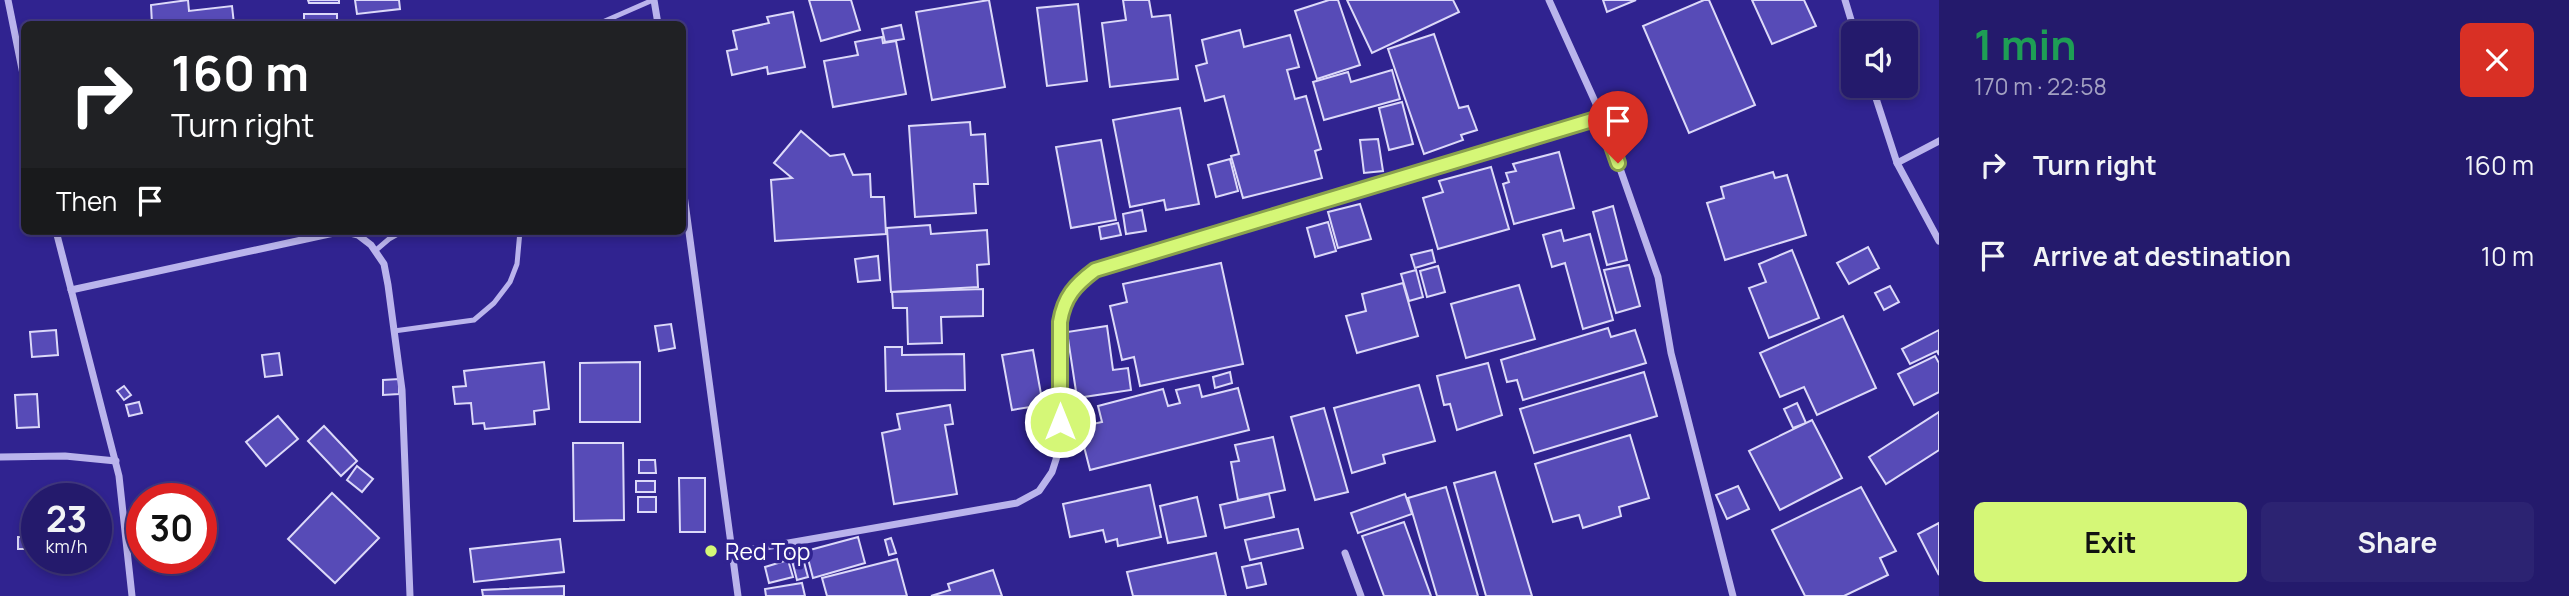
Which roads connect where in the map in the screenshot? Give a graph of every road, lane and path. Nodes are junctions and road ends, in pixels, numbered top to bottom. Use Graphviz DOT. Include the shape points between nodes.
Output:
graph roads {
  1 [pos="8,0"];
  2 [pos="654,0"];
  3 [pos="1549,0"];
  4 [pos="1845,0"];
  5 [pos="605,21"];
  6 [pos="658,21"];
  7 [pos="1851,21"];
  8 [pos="21,64"];
  9 [pos="1876,98"];
  10 [pos="1602,117"];
  11 [pos="1939,141"];
  12 [pos="1897,163"];
  13 [pos="686,209"];
  14 [pos="57,235"];
  15 [pos="325,235"];
  16 [pos="358,235"];
  17 [pos="396,235"];
  18 [pos="520,235"];
  19 [pos="1939,241"];
  20 [pos="375,251"];
  21 [pos="71,289"];
  22 [pos="394,331"];
  23 [pos="0,457"];
  24 [pos="116,461"];
  25 [pos="731,553"];
  26 [pos="1345,553"];
  27 [pos="132,596"];
  28 [pos="410,596"];
  29 [pos="738,596"];
  30 [pos="1361,596"];
  31 [pos="1733,596"];
  1 -- 8 [label="street"];
  2 -- 5 [label="lane"];
  2 -- 6 [label="street"];
  3 -- 10 [label="street"];
  4 -- 7 [label="street"];
  9 -- 12 [label="street"];
  10 -- 25 [label="street" via="1095,270 1070,292 1062,309 1060,447 1040,491 1017,503"];
  10 -- 31 [label="street" via="1658,277 1671,353"];
  11 -- 12 [label="street"];
  12 -- 19 [label="street"];
  13 -- 25 [label="street"];
  14 -- 21 [label="street"];
  15 -- 21 [label="street"];
  16 -- 20 [label="street"];
  17 -- 20 [label="lane"];
  18 -- 22 [label="lane" via="510,282 474,320"];
  20 -- 22 [label="street" via="384,264"];
  21 -- 24 [label="street"];
  22 -- 28 [label="street" via="402,390"];
  23 -- 24 [label="street"];
  24 -- 27 [label="street"];
  25 -- 29 [label="street"];
  26 -- 30 [label="street"];
}
